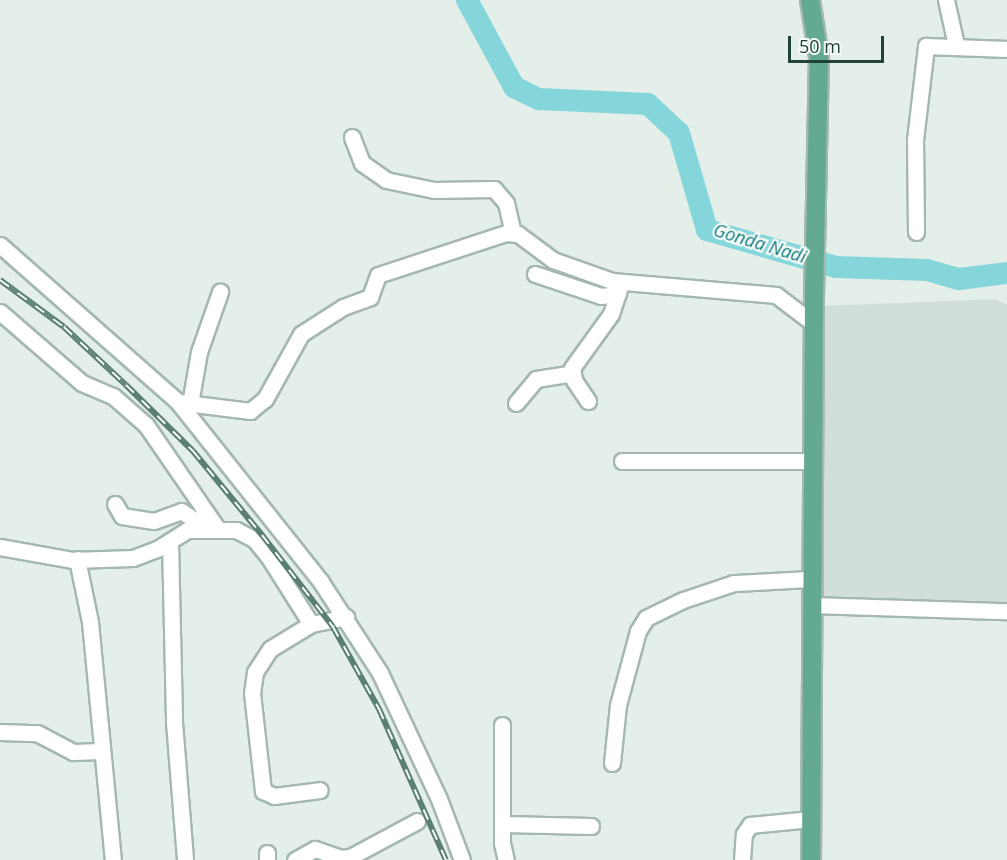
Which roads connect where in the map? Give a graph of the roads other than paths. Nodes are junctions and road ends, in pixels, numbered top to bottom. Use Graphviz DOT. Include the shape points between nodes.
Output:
graph roads {
  1 [pos="810,0"];
  2 [pos="946,0"];
  3 [pos="956,45"];
  4 [pos="1007,49"];
  5 [pos="352,137"];
  6 [pos="916,232"];
  7 [pos="513,233"];
  8 [pos="0,245"];
  9 [pos="535,274"];
  10 [pos="619,288"];
  11 [pos="220,292"];
  12 [pos="0,312"];
  13 [pos="814,324"];
  14 [pos="572,373"];
  15 [pos="588,401"];
  16 [pos="184,403"];
  17 [pos="516,404"];
  18 [pos="622,461"];
  19 [pos="812,461"];
  20 [pos="115,504"];
  21 [pos="212,528"];
  22 [pos="170,542"];
  23 [pos="0,547"];
  24 [pos="77,560"];
  25 [pos="811,579"];
  26 [pos="811,605"];
  27 [pos="1007,611"];
  28 [pos="346,617"];
  29 [pos="312,624"];
  30 [pos="502,725"];
  31 [pos="0,732"];
  32 [pos="100,751"];
  33 [pos="612,763"];
  34 [pos="320,790"];
  35 [pos="811,819"];
  36 [pos="417,821"];
  37 [pos="503,824"];
  38 [pos="591,826"];
  39 [pos="112,860"];
  40 [pos="185,860"];
  41 [pos="295,860"];
  42 [pos="462,860"];
  43 [pos="506,860"];
  44 [pos="742,860"];
  45 [pos="811,860"];
  1 -- 13 [label="main road" via="819,57"];
  2 -- 3 [label="street"];
  3 -- 4 [label="street"];
  3 -- 6 [label="street" via="930,44 925,51 915,140"];
  5 -- 7 [label="street" via="362,163 386,180 434,190 494,189 506,203"];
  7 -- 10 [label="street" via="553,260"];
  7 -- 16 [label="street" via="444,250 378,275 370,297 343,307 301,334 265,399 250,411"];
  8 -- 16 [label="street"];
  9 -- 10 [label="street" via="601,296"];
  10 -- 13 [label="street" via="773,294"];
  10 -- 14 [label="street" via="610,314"];
  11 -- 16 [label="street"];
  12 -- 21 [label="street" via="82,383 113,396 146,425"];
  13 -- 19 [label="main road"];
  14 -- 15 [label="street"];
  14 -- 17 [label="street" via="536,379"];
  16 -- 28 [label="street"];
  18 -- 19 [label="street"];
  19 -- 25 [label="main road"];
  20 -- 21 [label="street" via="122,516 154,521 181,511"];
  21 -- 22 [label="street" via="180,533"];
  21 -- 29 [label="street" via="245,532 254,539 290,586"];
  22 -- 24 [label="street" via="133,558"];
  22 -- 40 [label="street" via="174,722"];
  23 -- 24 [label="street"];
  24 -- 32 [label="street" via="90,622"];
  25 -- 26 [label="main road"];
  25 -- 33 [label="street" via="734,583 683,600 646,618 638,631 618,705"];
  26 -- 27 [label="street"];
  26 -- 35 [label="main road"];
  28 -- 29 [label="street"];
  28 -- 42 [label="street" via="380,673 439,799"];
  29 -- 34 [label="street" via="270,649 255,672 252,693 263,791 274,796"];
  30 -- 37 [label="street"];
  31 -- 32 [label="street" via="37,733 73,752"];
  32 -- 39 [label="street"];
  35 -- 44 [label="street" via="750,825 744,834"];
  35 -- 45 [label="main road"];
  36 -- 41 [label="street" via="350,857 315,849"];
  37 -- 38 [label="street"];
  37 -- 43 [label="street"];
}
